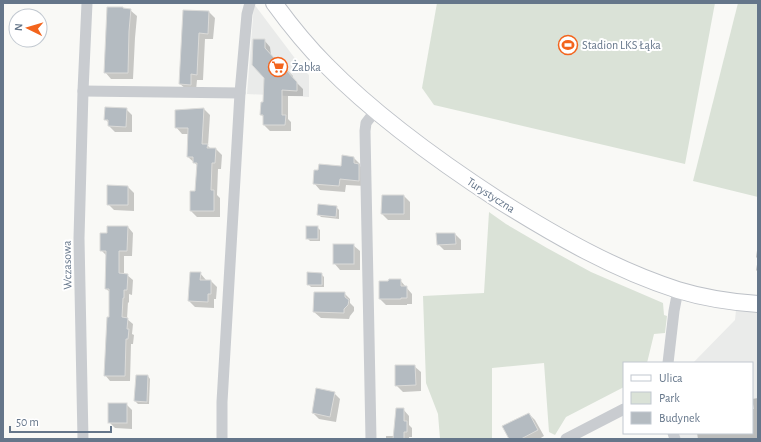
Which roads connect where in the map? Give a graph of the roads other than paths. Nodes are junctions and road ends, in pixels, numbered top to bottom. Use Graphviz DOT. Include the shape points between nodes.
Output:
graph roads {
  1 [pos="87,3"];
  2 [pos="250,3"];
  3 [pos="274,3"];
  4 [pos="83,90"];
  5 [pos="240,92"];
  6 [pos="376,110"];
  7 [pos="678,290"];
  8 [pos="758,304"];
  9 [pos="668,362"];
  10 [pos="623,410"];
  11 [pos="84,439"];
  12 [pos="222,439"];
  13 [pos="371,439"];
  14 [pos="566,439"];
  1 -- 4 [label="street, Wczasowa"];
  2 -- 5 [label="street"];
  3 -- 6 [label="main road, Turystyczna" via="325,65"];
  4 -- 5 [label="street"];
  4 -- 11 [label="street, Wczasowa" via="79,238"];
  5 -- 12 [label="street"];
  6 -- 7 [label="main road, Turystyczna" via="447,165 542,227 615,265"];
  6 -- 13 [label="street" via="366,122"];
  7 -- 8 [label="main road, Turystyczna" via="719,300"];
  7 -- 9 [label="street"];
  10 -- 14 [label="street"];
}
